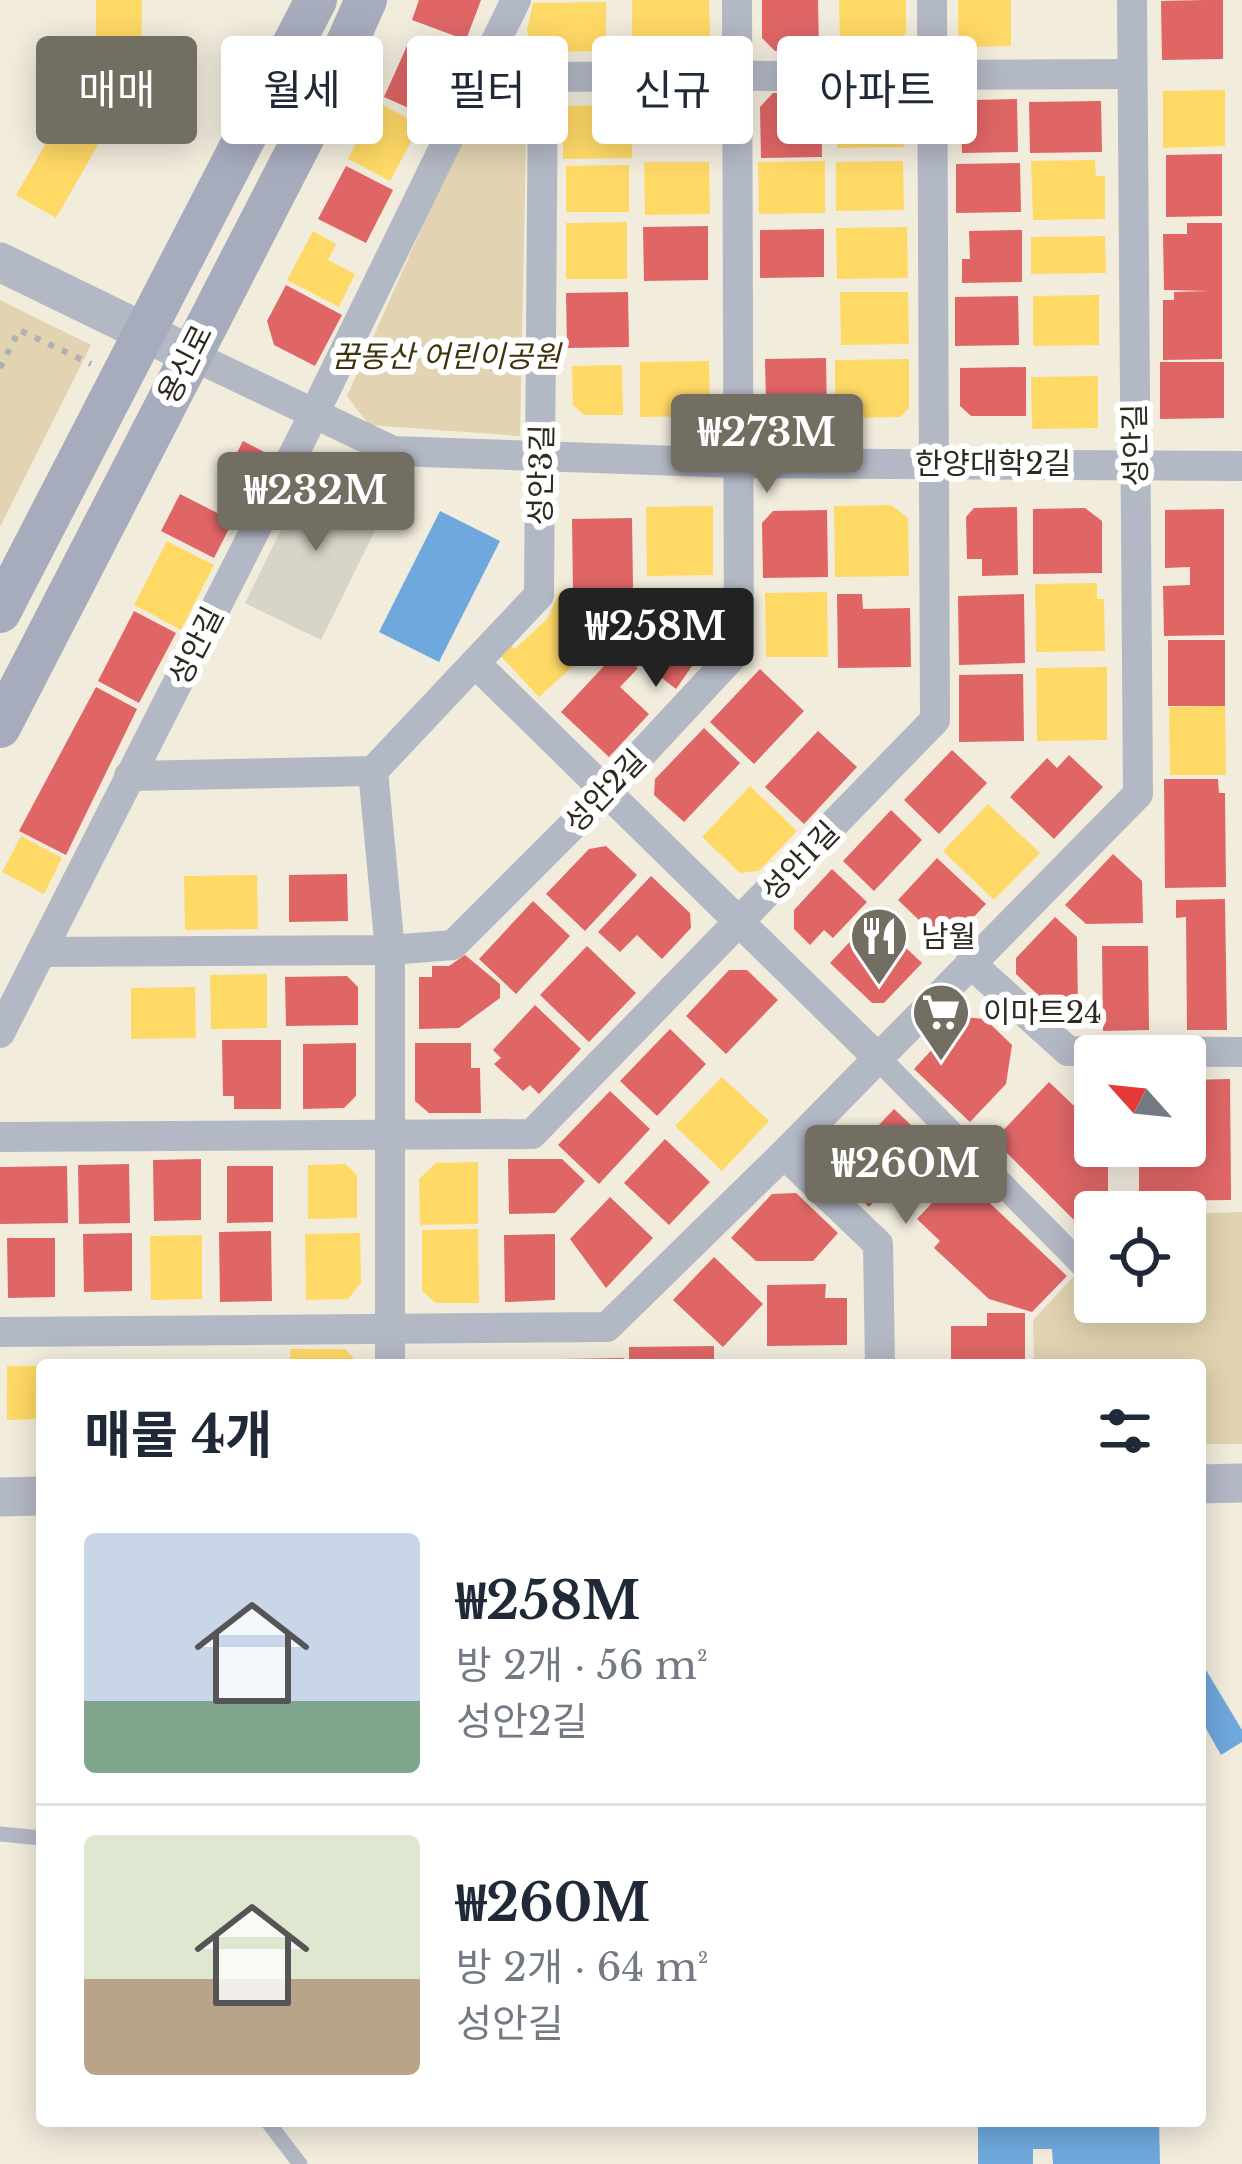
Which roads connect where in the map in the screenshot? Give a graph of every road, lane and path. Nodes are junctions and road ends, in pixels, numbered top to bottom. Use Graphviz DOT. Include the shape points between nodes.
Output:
graph roads {
  1 [pos="316,0"];
  2 [pos="367,0"];
  3 [pos="516,0"];
  4 [pos="737,0"];
  5 [pos="932,0"];
  6 [pos="1132,0"];
  7 [pos="498,36"];
  8 [pos="737,36"];
  9 [pos="932,36"];
  10 [pos="1131,74"];
  11 [pos="977,75"];
  12 [pos="445,144"];
  13 [pos="543,144"];
  14 [pos="737,144"];
  15 [pos="933,144"];
  16 [pos="0,262"];
  17 [pos="144,331"];
  18 [pos="191,355"];
  19 [pos="0,368"];
  20 [pos="119,378"];
  21 [pos="314,416"];
  22 [pos="543,458"];
  23 [pos="738,463"];
  24 [pos="935,464"];
  25 [pos="1135,465"];
  26 [pos="1242,466"];
  27 [pos="0,612"];
  28 [pos="475,663"];
  29 [pos="0,727"];
  30 [pos="373,771"];
  31 [pos="129,776"];
  32 [pos="607,791"];
  33 [pos="740,923"];
  34 [pos="390,950"];
  35 [pos="41,952"];
  36 [pos="970,964"];
  37 [pos="0,1033"];
  38 [pos="1242,1052"];
  39 [pos="878,1058"];
  40 [pos="392,1136"];
  41 [pos="0,1137"];
  42 [pos="784,1154"];
  43 [pos="1074,1257"];
  44 [pos="390,1328"];
  45 [pos="0,1332"];
  46 [pos="390,1359"];
  47 [pos="880,1359"];
  48 [pos="1242,1483"];
  49 [pos="1206,1484"];
  50 [pos="36,1496"];
  51 [pos="0,1497"];
  52 [pos="0,1834"];
  53 [pos="36,1837"];
  54 [pos="272,2127"];
  55 [pos="300,2164"];
  1 -- 17 [label="main road, 용신로"];
  2 -- 18 [label="main road, 용신로"];
  3 -- 7 [label="street, 성안길"];
  4 -- 8 [label="street, 성안2길"];
  5 -- 9 [label="street, 성안1길"];
  6 -- 10 [label="street, 성안길"];
  10 -- 11 [label="street"];
  10 -- 25 [label="street, 성안길"];
  12 -- 21 [label="street, 성안길"];
  13 -- 22 [label="street, 성안3길"];
  14 -- 23 [label="street, 성안2길"];
  15 -- 24 [label="street, 성안1길"];
  16 -- 17 [label="street"];
  17 -- 18 [label="street"];
  17 -- 20 [label="main road, 용신로"];
  18 -- 21 [label="street, 한양대학2길"];
  18 -- 29 [label="main road, 용신로"];
  19 -- 20 [label="path" via="19,330"];
  20 -- 27 [label="main road, 용신로"];
  21 -- 22 [label="street, 한양대학2길" via="393,451"];
  21 -- 31 [label="street, 성안길"];
  22 -- 23 [label="street, 한양대학2길"];
  22 -- 28 [label="street, 성안3길" via="539,595"];
  23 -- 24 [label="street, 한양대학2길"];
  23 -- 32 [label="street, 성안2길" via="739,649"];
  24 -- 25 [label="street, 한양대학2길"];
  24 -- 33 [label="street, 성안1길" via="935,720"];
  25 -- 26 [label="street, 한양대학2길"];
  25 -- 36 [label="street, 성안길" via="1138,794"];
  28 -- 30 [label="street, 성안3길"];
  28 -- 32 [label="street"];
  30 -- 31 [label="street"];
  30 -- 34 [label="street"];
  31 -- 35 [label="street, 성안길"];
  32 -- 33 [label="street"];
  32 -- 34 [label="street, 성안2길" via="453,945"];
  33 -- 39 [label="street"];
  33 -- 40 [label="street, 성안1길" via="532,1134"];
  34 -- 35 [label="street, 성안2길"];
  34 -- 40 [label="street"];
  35 -- 37 [label="street, 성안길"];
  36 -- 38 [label="street" via="1068,1051"];
  36 -- 39 [label="street, 성안길"];
  39 -- 42 [label="street, 성안길"];
  39 -- 43 [label="street"];
  40 -- 41 [label="street, 성안1길"];
  40 -- 44 [label="street"];
  42 -- 44 [label="street, 성안길" via="607,1327"];
  42 -- 47 [label="street" via="878,1244"];
  44 -- 45 [label="street, 성안길"];
  44 -- 46 [label="street"];
  48 -- 49 [label="street"];
  50 -- 51 [label="street"];
  52 -- 53 [label="lane"];
  54 -- 55 [label="lane"];
}
